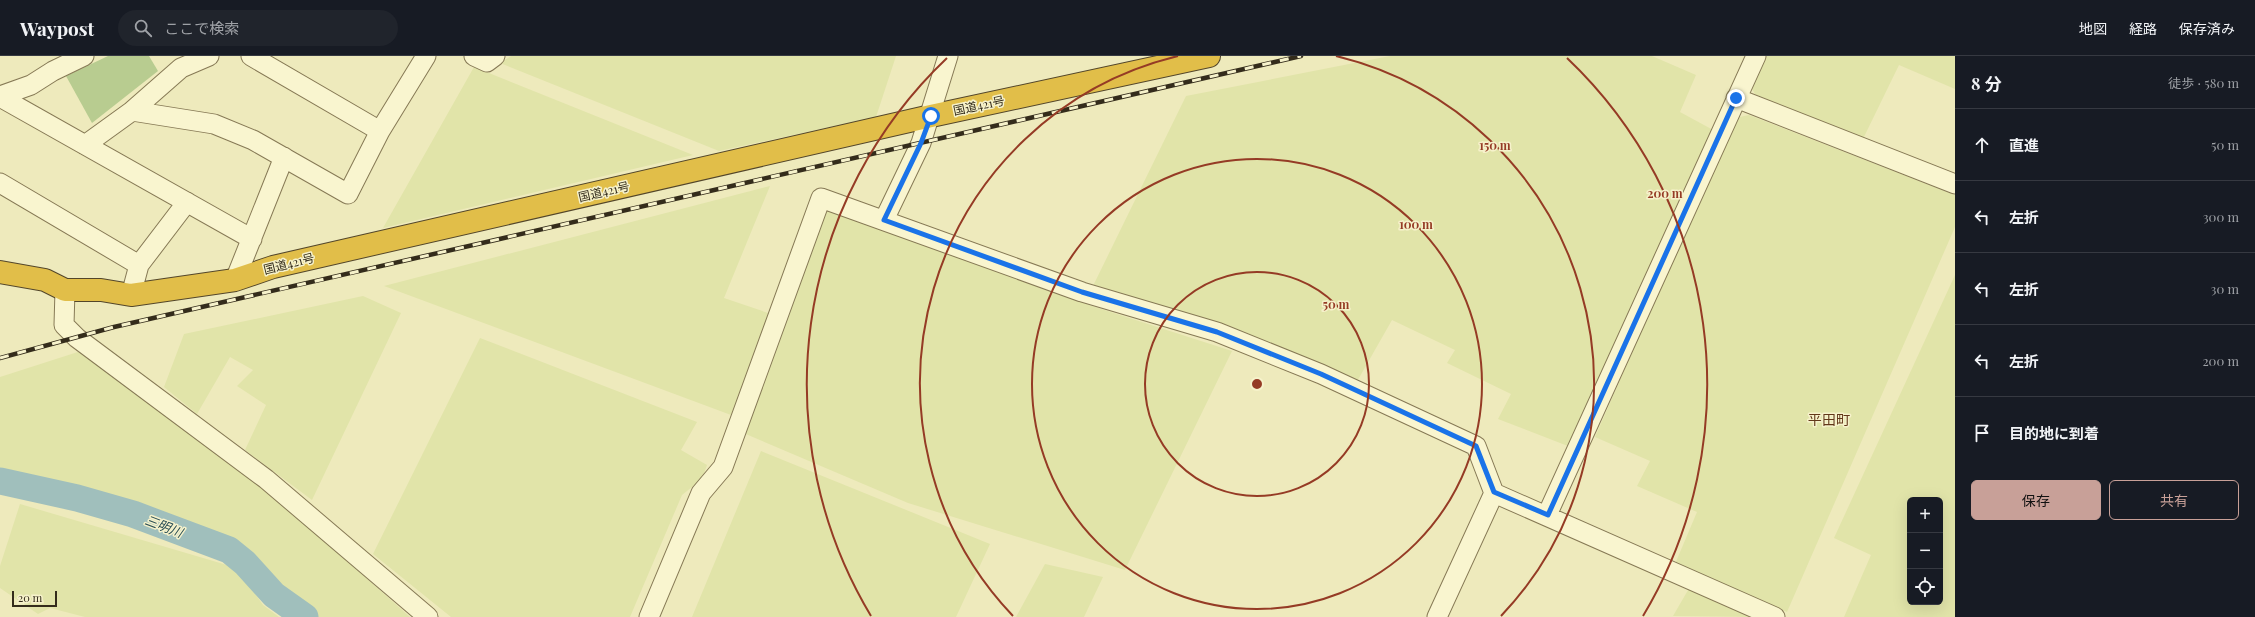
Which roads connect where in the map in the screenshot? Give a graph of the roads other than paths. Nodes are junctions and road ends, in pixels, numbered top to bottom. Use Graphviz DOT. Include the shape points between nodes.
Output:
graph roads {
  1 [pos="84,56"];
  2 [pos="209,56"];
  3 [pos="251,56"];
  4 [pos="426,56"];
  5 [pos="474,56"];
  6 [pos="496,56"];
  7 [pos="948,56"];
  8 [pos="1209,56"];
  9 [pos="1756,56"];
  10 [pos="0,96"];
  11 [pos="1736,98"];
  12 [pos="132,111"];
  13 [pos="931,116"];
  14 [pos="380,131"];
  15 [pos="85,145"];
  16 [pos="284,157"];
  17 [pos="0,183"];
  18 [pos="1955,184"];
  19 [pos="187,202"];
  20 [pos="884,220"];
  21 [pos="252,238"];
  22 [pos="139,265"];
  23 [pos="0,272"];
  24 [pos="235,280"];
  25 [pos="65,290"];
  26 [pos="131,294"];
  27 [pos="1494,492"];
  28 [pos="1548,515"];
  29 [pos="428,617"];
  30 [pos="649,617"];
  31 [pos="1437,617"];
  32 [pos="1775,617"];
  1 -- 10 [label="street" via="31,85"];
  2 -- 12 [label="street" via="181,68"];
  3 -- 14 [label="street"];
  4 -- 14 [label="street"];
  5 -- 6 [label="street" via="487,62"];
  7 -- 13 [label="street"];
  8 -- 13 [label="highway, 国道421号"];
  9 -- 11 [label="street"];
  10 -- 15 [label="street"];
  11 -- 18 [label="street"];
  11 -- 28 [label="street"];
  12 -- 15 [label="street"];
  12 -- 16 [label="street" via="214,124 253,140"];
  13 -- 20 [label="street" via="921,143"];
  13 -- 24 [label="highway, 国道421号" via="273,267"];
  14 -- 16 [label="street" via="348,194"];
  15 -- 19 [label="street"];
  16 -- 21 [label="street"];
  17 -- 22 [label="street"];
  19 -- 21 [label="street"];
  19 -- 22 [label="street"];
  20 -- 27 [label="street" via="1082,292 1217,332 1321,374 1476,446"];
  20 -- 30 [label="street" via="820,198 723,467 701,493"];
  21 -- 24 [label="street"];
  22 -- 26 [label="street"];
  23 -- 25 [label="highway, 国道421号" via="45,280"];
  24 -- 26 [label="highway, 国道421号"];
  25 -- 26 [label="highway, 国道421号" via="101,290"];
  25 -- 29 [label="street" via="64,325 77,338 266,479"];
  27 -- 28 [label="street"];
  27 -- 31 [label="street"];
  28 -- 32 [label="street"];
}
